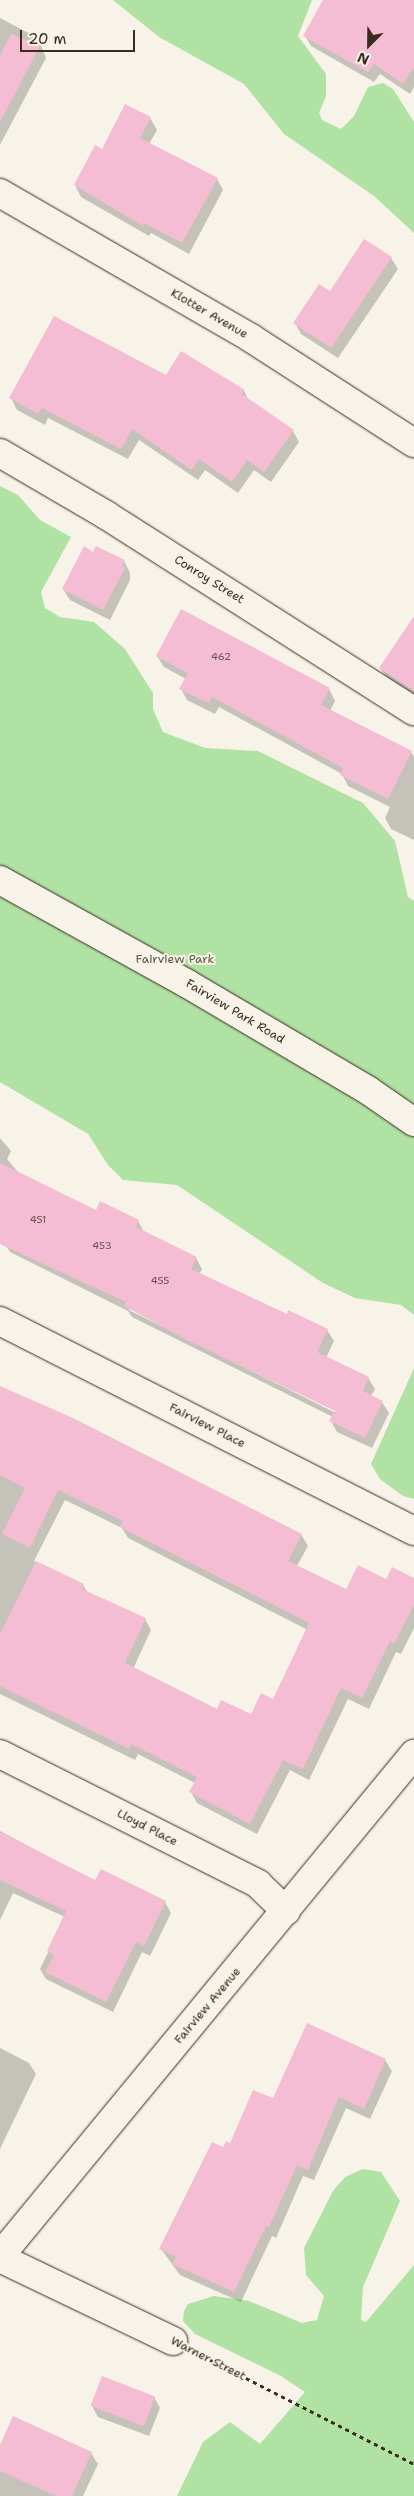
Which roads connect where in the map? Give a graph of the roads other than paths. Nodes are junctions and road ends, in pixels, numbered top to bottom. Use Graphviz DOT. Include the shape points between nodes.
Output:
graph roads {
  1 [pos="0,193"];
  2 [pos="414,443"];
  3 [pos="0,453"];
  4 [pos="414,711"];
  5 [pos="0,880"];
  6 [pos="414,1122"];
  7 [pos="0,1321"];
  8 [pos="414,1531"];
  9 [pos="0,1754"];
  10 [pos="414,1754"];
  11 [pos="286,1911"];
  12 [pos="0,2257"];
  13 [pos="173,2341"];
  1 -- 2 [label="street, Klotter Avenue" via="251,338"];
  3 -- 4 [label="street, Conroy Street" via="106,515"];
  5 -- 6 [label="street, Fairview Park Road" via="186,983 368,1091"];
  7 -- 8 [label="street, Fairview Place"];
  9 -- 11 [label="street, Lloyd Place" via="258,1884"];
  10 -- 11 [label="street, Fairview Avenue"];
  11 -- 12 [label="street, Fairview Avenue"];
  12 -- 13 [label="street, Warner Street"];
}
